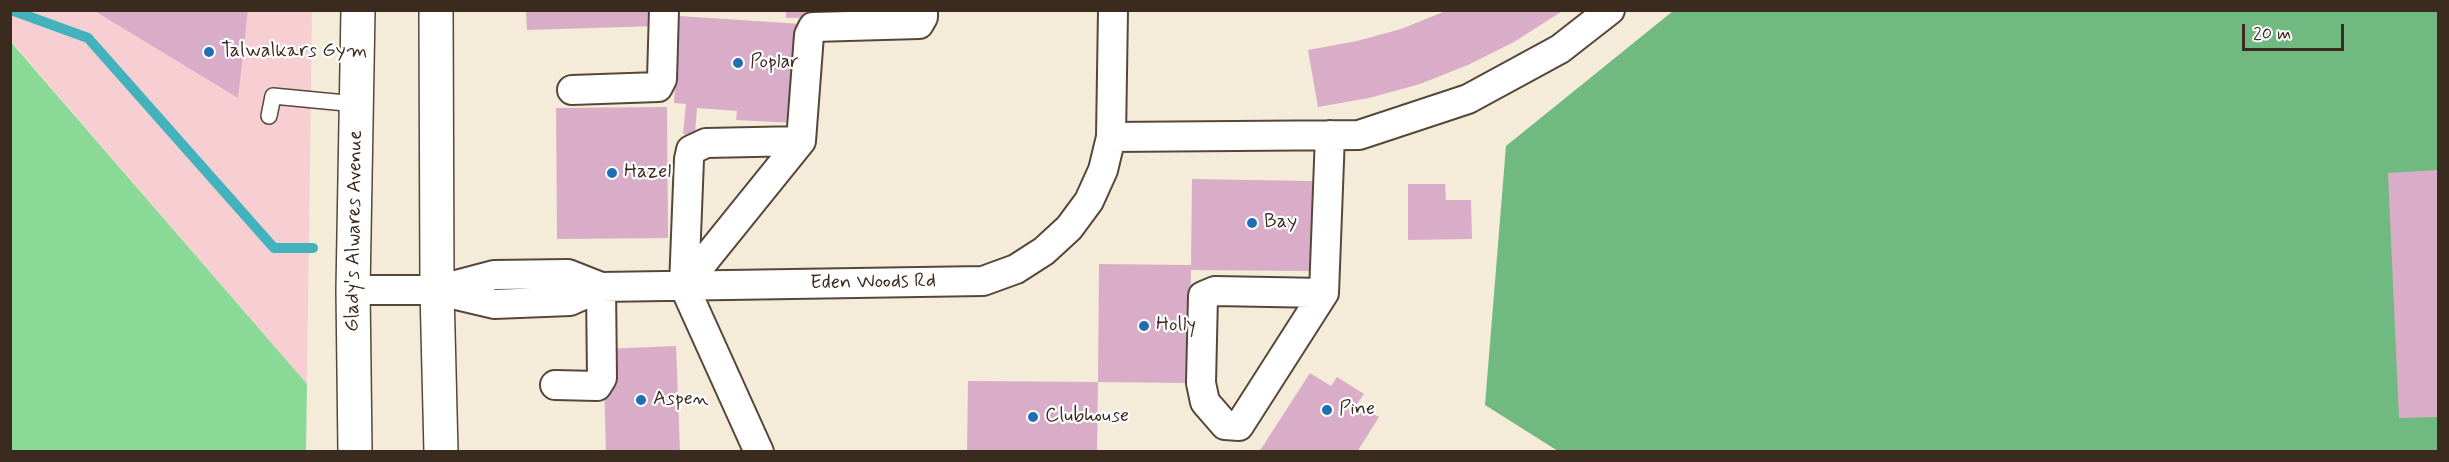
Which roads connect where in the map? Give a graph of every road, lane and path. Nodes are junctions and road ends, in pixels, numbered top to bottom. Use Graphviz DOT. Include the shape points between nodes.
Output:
graph roads {
  1 [pos="358,10"];
  2 [pos="436,10"];
  3 [pos="664,10"];
  4 [pos="923,10"];
  5 [pos="1113,10"];
  6 [pos="1610,10"];
  7 [pos="572,90"];
  8 [pos="356,104"];
  9 [pos="269,117"];
  10 [pos="1330,135"];
  11 [pos="1111,137"];
  12 [pos="801,141"];
  13 [pos="684,286"];
  14 [pos="601,287"];
  15 [pos="353,290"];
  16 [pos="437,290"];
  17 [pos="1324,292"];
  18 [pos="555,385"];
  19 [pos="355,452"];
  20 [pos="441,452"];
  21 [pos="759,452"];
  1 -- 8 [label="main road, Glady's Alwares Avenue"];
  2 -- 16 [label="main road"];
  3 -- 7 [label="street" via="662,79 658,87"];
  4 -- 12 [label="street" via="919,24 813,27 809,35"];
  5 -- 11 [label="street, Eden Woods Rd"];
  6 -- 10 [label="street" via="1560,49 1468,99 1359,135"];
  8 -- 9 [label="lane" via="273,96"];
  8 -- 15 [label="main road, Glady's Alwares Avenue"];
  10 -- 11 [label="street"];
  10 -- 17 [label="street"];
  11 -- 13 [label="street, Eden Woods Rd" via="1103,170 1089,201 1069,228 1016,269 983,281"];
  12 -- 13 [label="street"];
  12 -- 13 [label="street" via="706,143 692,150"];
  13 -- 14 [label="street, Eden Woods Rd"];
  13 -- 21 [label="street"];
  14 -- 16 [label="street, Eden Woods Rd" via="568,274 494,275"];
  14 -- 18 [label="street" via="602,378 597,386"];
  15 -- 16 [label="street, Eden Woods Rd"];
  15 -- 19 [label="main road, Glady's Alwares Avenue"];
  16 -- 20 [label="main road"];
  17 -- 17 [label="street" via="1215,291 1203,296 1201,383 1205,402 1225,425 1239,426"];
}
